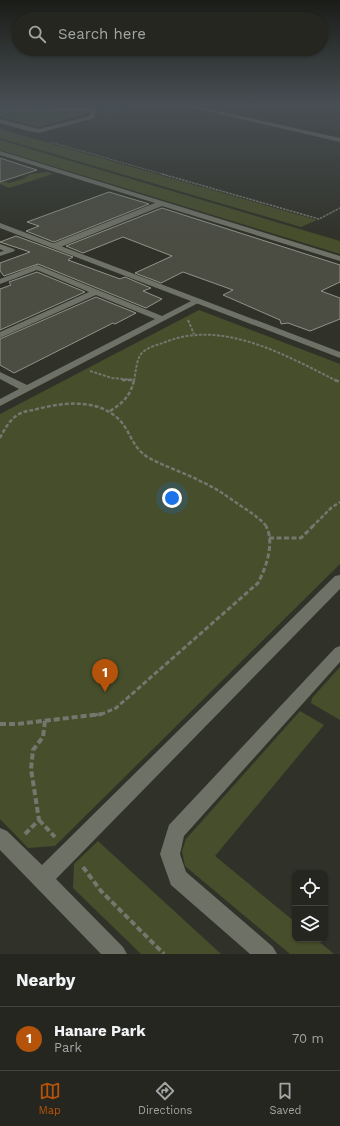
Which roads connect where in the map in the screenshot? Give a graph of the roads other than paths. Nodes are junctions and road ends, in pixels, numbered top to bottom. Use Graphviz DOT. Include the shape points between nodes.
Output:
graph roads {
  1 [pos="0,154"];
  2 [pos="162,203"];
  3 [pos="0,225"];
  4 [pos="0,246"];
  5 [pos="55,246"];
  6 [pos="0,254"];
  7 [pos="340,259"];
  8 [pos="0,282"];
  9 [pos="95,292"];
  10 [pos="198,301"];
  11 [pos="162,319"];
  12 [pos="0,335"];
  13 [pos="340,355"];
  14 [pos="0,375"];
  15 [pos="26,389"];
  16 [pos="0,403"];
  17 [pos="340,580"];
  18 [pos="340,652"];
  19 [pos="5,843"];
  20 [pos="42,879"];
  21 [pos="116,954"];
  22 [pos="266,954"];
  1 -- 2 [label="street"];
  2 -- 5 [label="street"];
  2 -- 7 [label="street"];
  3 -- 5 [label="street"];
  4 -- 6 [label="street" via="11,250"];
  5 -- 10 [label="street"];
  8 -- 9 [label="street" via="36,267"];
  9 -- 11 [label="street"];
  9 -- 12 [label="street"];
  10 -- 11 [label="street"];
  10 -- 13 [label="street"];
  11 -- 15 [label="street"];
  14 -- 15 [label="street"];
  15 -- 16 [label="street"];
  17 -- 20 [label="street"];
  18 -- 22 [label="street" via="176,830 170,854 178,878"];
  19 -- 20 [label="street"];
  20 -- 21 [label="street"];
}
